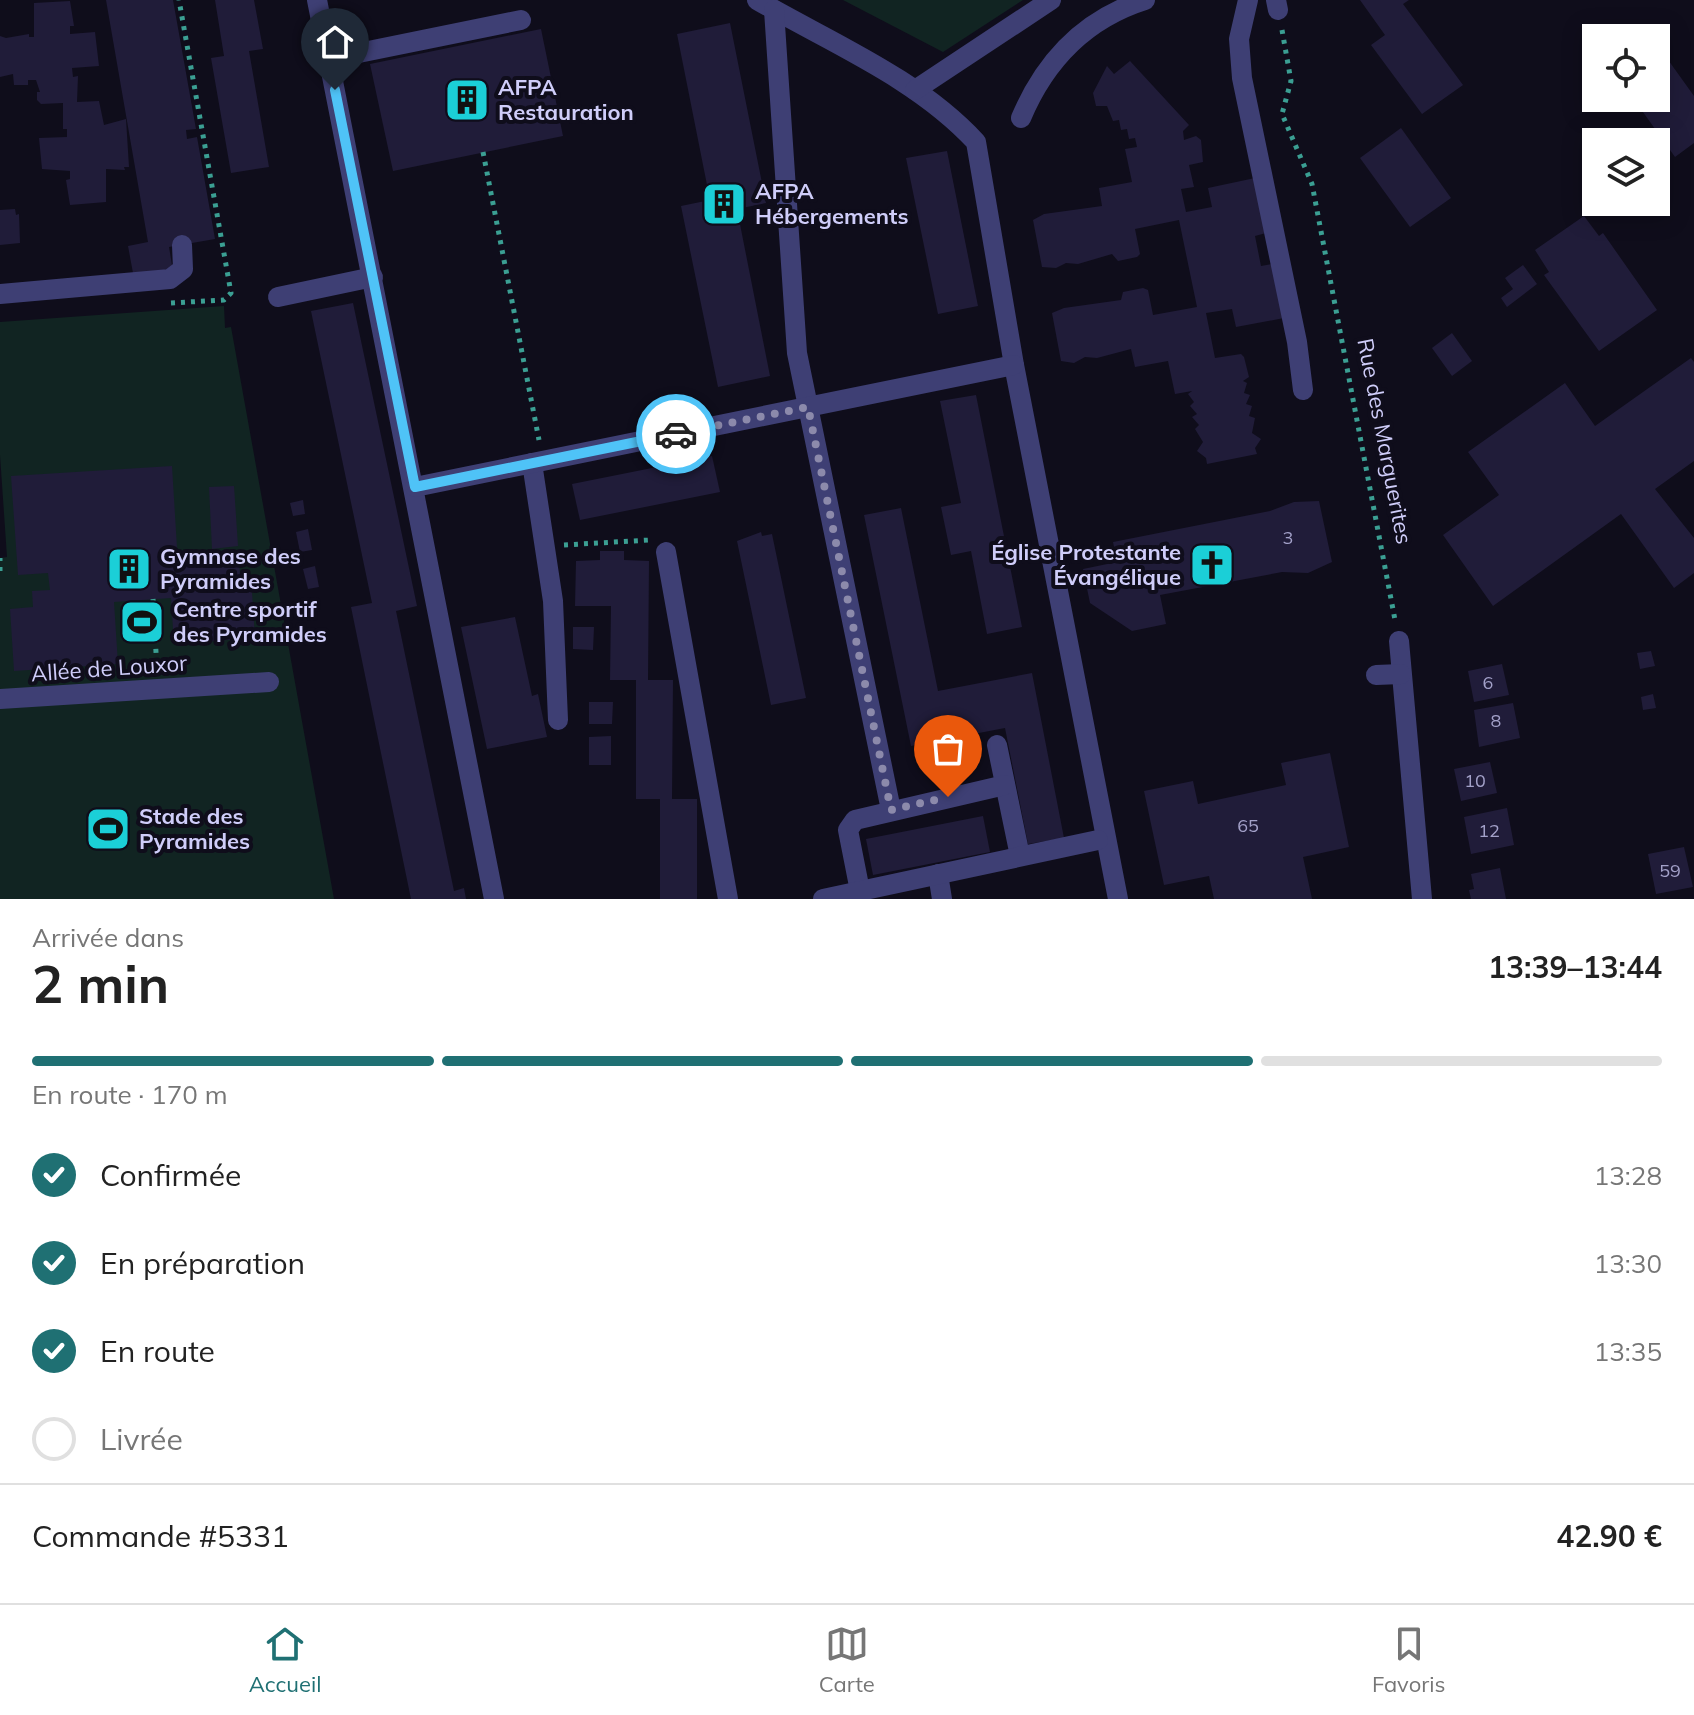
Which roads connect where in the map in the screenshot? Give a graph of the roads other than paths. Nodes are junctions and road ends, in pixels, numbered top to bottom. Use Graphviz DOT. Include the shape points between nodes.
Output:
graph roads {
  1 [pos="317,0"];
  2 [pos="1051,0"];
  3 [pos="1145,0"];
  4 [pos="1248,0"];
  5 [pos="766,5"];
  6 [pos="521,20"];
  7 [pos="329,59"];
  8 [pos="915,90"];
  9 [pos="1021,118"];
  10 [pos="182,245"];
  11 [pos="373,277"];
  12 [pos="0,294"];
  13 [pos="278,297"];
  14 [pos="1014,365"];
  15 [pos="1303,390"];
  16 [pos="808,407"];
  17 [pos="538,462"];
  18 [pos="415,487"];
  19 [pos="666,552"];
  20 [pos="1399,641"];
  21 [pos="1401,674"];
  22 [pos="1376,675"];
  23 [pos="269,682"];
  24 [pos="0,699"];
  25 [pos="558,720"];
  26 [pos="997,745"];
  27 [pos="1005,785"];
  28 [pos="891,810"];
  29 [pos="1098,840"];
  30 [pos="1020,856"];
  31 [pos="938,874"];
  32 [pos="860,891"];
  33 [pos="494,899"];
  34 [pos="728,899"];
  35 [pos="823,899"];
  36 [pos="942,899"];
  37 [pos="1118,899"];
  38 [pos="1422,899"];
  1 -- 7 [label="street"];
  2 -- 8 [label="street"];
  3 -- 9 [label="street" via="1066,44 1042,73"];
  4 -- 15 [label="street" via="1239,39 1242,78"];
  5 -- 8 [label="street"];
  5 -- 16 [label="street" via="797,353"];
  6 -- 7 [label="street"];
  7 -- 11 [label="street"];
  8 -- 14 [label="street" via="976,142"];
  10 -- 12 [label="street" via="185,262 178,274 160,282"];
  11 -- 13 [label="street"];
  11 -- 18 [label="street"];
  14 -- 16 [label="street"];
  14 -- 37 [label="street"];
  16 -- 17 [label="street"];
  16 -- 28 [label="street"];
  17 -- 18 [label="street"];
  17 -- 25 [label="street" via="553,601"];
  18 -- 33 [label="street"];
  19 -- 34 [label="street"];
  20 -- 21 [label="street"];
  21 -- 22 [label="street"];
  21 -- 38 [label="street"];
  23 -- 24 [label="street, Allée de Louxor"];
  26 -- 27 [label="street"];
  27 -- 28 [label="street"];
  27 -- 30 [label="street"];
  28 -- 32 [label="street" via="855,820 848,830"];
  29 -- 30 [label="street"];
  30 -- 31 [label="street"];
  31 -- 32 [label="street"];
  31 -- 36 [label="street"];
  32 -- 35 [label="street"];
}
